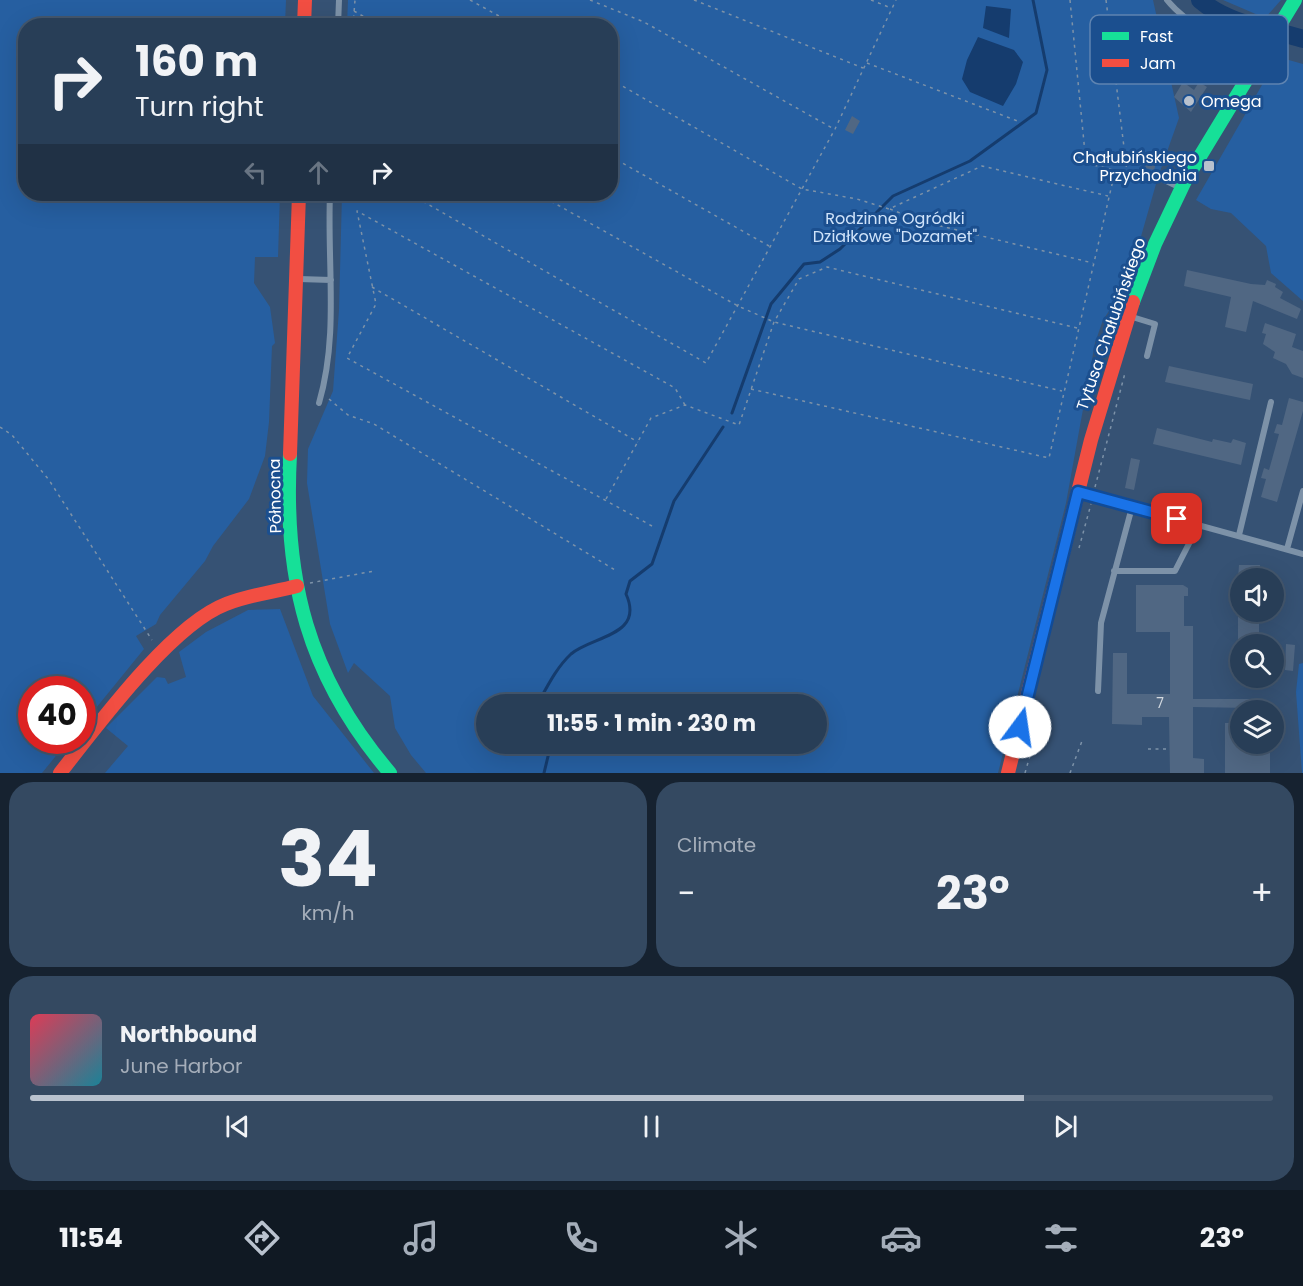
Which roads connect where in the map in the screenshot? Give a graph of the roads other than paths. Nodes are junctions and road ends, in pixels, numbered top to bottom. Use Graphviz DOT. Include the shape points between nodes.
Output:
graph roads {
  1 [pos="305,0"];
  2 [pos="339,0"];
  3 [pos="1167,0"];
  4 [pos="1295,0"];
  5 [pos="1303,1"];
  6 [pos="1182,15"];
  7 [pos="1286,15"];
  8 [pos="1287,15"];
  9 [pos="304,18"];
  10 [pos="338,18"];
  11 [pos="1244,84"];
  12 [pos="1158,177"];
  13 [pos="1182,189"];
  14 [pos="299,201"];
  15 [pos="330,201"];
  16 [pos="296,279"];
  17 [pos="331,280"];
  18 [pos="1128,316"];
  19 [pos="1147,356"];
  20 [pos="1271,402"];
  21 [pos="319,403"];
  22 [pos="1303,491"];
  23 [pos="1078,492"];
  24 [pos="1132,507"];
  25 [pos="1199,524"];
  26 [pos="1124,535"];
  27 [pos="1239,535"];
  28 [pos="1133,538"];
  29 [pos="1287,549"];
  30 [pos="1303,554"];
  31 [pos="1114,571"];
  32 [pos="303,585"];
  33 [pos="1098,691"];
  34 [pos="60,773"];
  35 [pos="390,773"];
  36 [pos="1008,773"];
  1 -- 9 [label="street"];
  2 -- 10 [label="lane"];
  3 -- 6 [label="lane"];
  4 -- 7 [label="street, Tytusa Chałubińskiego"];
  5 -- 8 [label="street, Tytusa Chałubińskiego"];
  11 -- 13 [label="street, Tytusa Chałubińskiego"];
  12 -- 13 [label="lane"];
  13 -- 18 [label="street, Tytusa Chałubińskiego"];
  14 -- 16 [label="street, Północna"];
  15 -- 17 [label="lane"];
  16 -- 17 [label="lane"];
  16 -- 32 [label="street, Północna" via="289,489"];
  17 -- 21 [label="lane" via="332,318"];
  18 -- 19 [label="lane" via="1155,324"];
  18 -- 23 [label="street, Tytusa Chałubińskiego" via="1097,410"];
  20 -- 27 [label="lane"];
  22 -- 29 [label="lane"];
  23 -- 24 [label="lane"];
  23 -- 36 [label="street, Tytusa Chałubińskiego"];
  24 -- 25 [label="lane"];
  24 -- 26 [label="lane"];
  25 -- 27 [label="lane"];
  25 -- 31 [label="lane" via="1175,571"];
  26 -- 28 [label="lane"];
  26 -- 31 [label="lane"];
  27 -- 29 [label="lane"];
  29 -- 30 [label="lane"];
  31 -- 33 [label="lane" via="1101,623"];
  32 -- 34 [label="street" via="225,604 196,621 161,654"];
  32 -- 35 [label="street, Północna" via="309,636 327,687 345,718"];
}
